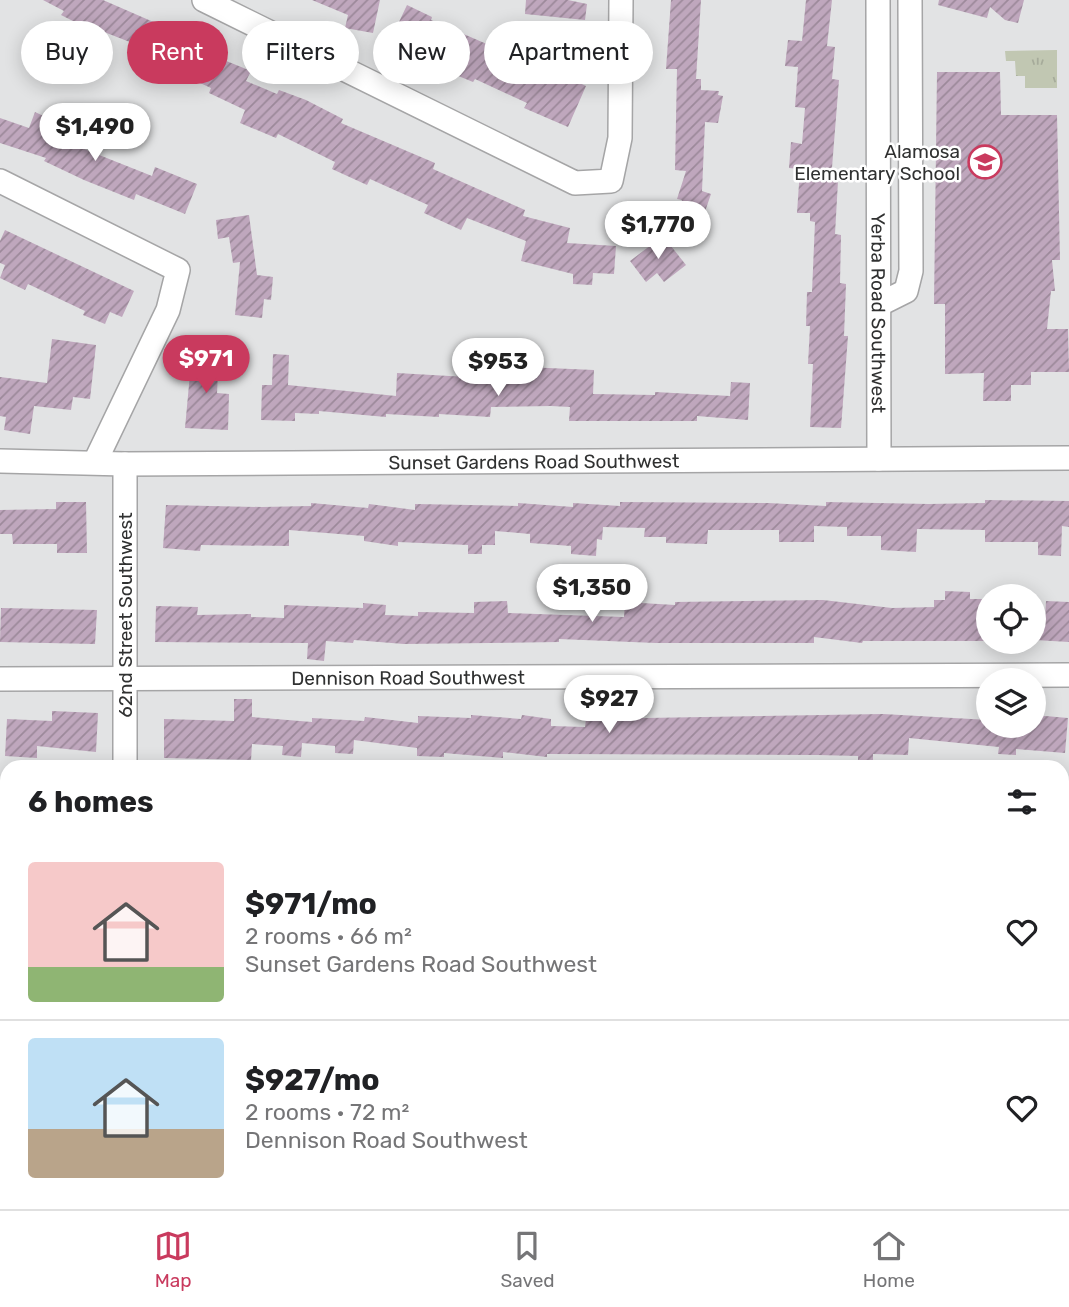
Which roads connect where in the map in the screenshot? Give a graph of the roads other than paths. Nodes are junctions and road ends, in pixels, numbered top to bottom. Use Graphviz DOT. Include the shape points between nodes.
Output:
graph roads {
  1 [pos="204,0"];
  2 [pos="621,0"];
  3 [pos="878,0"];
  4 [pos="910,0"];
  5 [pos="0,181"];
  6 [pos="880,304"];
  7 [pos="1069,458"];
  8 [pos="879,459"];
  9 [pos="0,461"];
  10 [pos="95,462"];
  11 [pos="125,464"];
  12 [pos="1069,675"];
  13 [pos="125,678"];
  14 [pos="0,679"];
  15 [pos="125,760"];
  1 -- 2 [label="street" via="575,183 611,181 620,138"];
  3 -- 6 [label="street, Yerba Road Southwest"];
  4 -- 6 [label="street" via="911,271 906,291"];
  5 -- 10 [label="street" via="178,270 168,310"];
  6 -- 8 [label="street, Yerba Road Southwest"];
  7 -- 8 [label="street, Sunset Gardens Road Southwest"];
  8 -- 11 [label="street, Sunset Gardens Road Southwest"];
  9 -- 10 [label="street, Sunset Gardens Road Southwest"];
  10 -- 11 [label="street, Sunset Gardens Road Southwest"];
  11 -- 13 [label="street, 62nd Street Southwest"];
  12 -- 13 [label="street, Dennison Road Southwest"];
  13 -- 14 [label="street, Dennison Road Southwest"];
  13 -- 15 [label="street, 62nd Street Southwest"];
}
